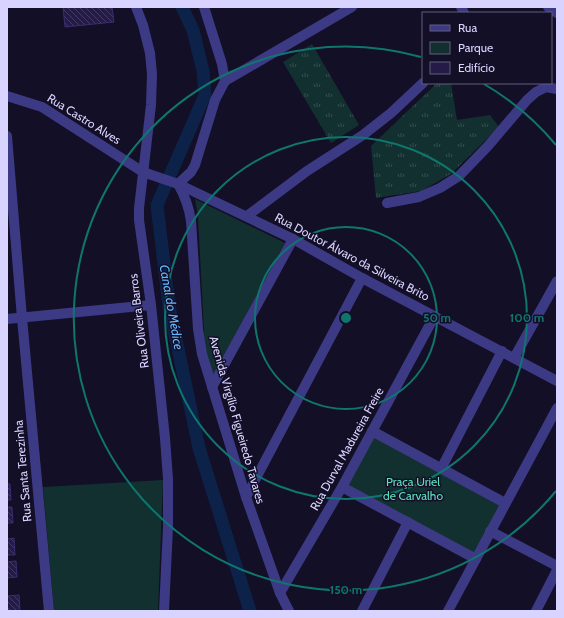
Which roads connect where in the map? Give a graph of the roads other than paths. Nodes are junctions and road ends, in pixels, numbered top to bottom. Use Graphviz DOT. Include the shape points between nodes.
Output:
graph roads {
  1 [pos="136,7"];
  2 [pos="204,7"];
  3 [pos="352,7"];
  4 [pos="548,7"];
  5 [pos="557,13"];
  6 [pos="225,81"];
  7 [pos="422,84"];
  8 [pos="557,89"];
  9 [pos="7,96"];
  10 [pos="7,136"];
  11 [pos="145,173"];
  12 [pos="176,184"];
  13 [pos="387,203"];
  14 [pos="247,216"];
  15 [pos="293,239"];
  16 [pos="362,278"];
  17 [pos="556,285"];
  18 [pos="151,305"];
  19 [pos="434,317"];
  20 [pos="22,318"];
  21 [pos="7,320"];
  22 [pos="502,352"];
  23 [pos="514,358"];
  24 [pos="557,381"];
  25 [pos="212,387"];
  26 [pos="557,408"];
  27 [pos="372,431"];
  28 [pos="441,469"];
  29 [pos="342,487"];
  30 [pos="246,497"];
  31 [pos="505,503"];
  32 [pos="408,522"];
  33 [pos="490,531"];
  34 [pos="476,559"];
  35 [pos="557,566"];
  36 [pos="557,570"];
  37 [pos="280,593"];
  38 [pos="49,611"];
  39 [pos="164,611"];
  40 [pos="289,611"];
  41 [pos="362,611"];
  42 [pos="448,611"];
  43 [pos="536,611"];
  1 -- 11 [label="street, Rua Oliveira Barros" via="150,53 152,74"];
  2 -- 6 [label="street"];
  3 -- 6 [label="street"];
  4 -- 5 [label="street"];
  6 -- 12 [label="street" via="213,105 195,166"];
  7 -- 14 [label="street" via="364,135 307,171"];
  8 -- 13 [label="street" via="546,87 536,92 459,176 419,197"];
  9 -- 11 [label="street, Rua Castro Alves" via="42,107"];
  10 -- 20 [label="street, Rua Santa Terezinha"];
  11 -- 12 [label="street, Rua Castro Alves"];
  11 -- 18 [label="street, Rua Oliveira Barros" via="138,208"];
  12 -- 14 [label="street, Rua Doutor Álvaro da Silveira Brito"];
  12 -- 25 [label="street, Avenida Virgílio Figueiredo Tavares" via="189,207 198,329"];
  14 -- 15 [label="street, Rua Doutor Álvaro da Silveira Brito"];
  15 -- 16 [label="street, Rua Doutor Álvaro da Silveira Brito"];
  15 -- 25 [label="street"];
  16 -- 19 [label="street, Rua Doutor Álvaro da Silveira Brito"];
  16 -- 30 [label="street"];
  17 -- 23 [label="street"];
  18 -- 20 [label="street"];
  18 -- 39 [label="street, Rua Oliveira Barros" via="168,479"];
  19 -- 22 [label="street, Rua Doutor Álvaro da Silveira Brito"];
  19 -- 27 [label="street, Rua Durval Madureira Freire"];
  20 -- 21 [label="street"];
  20 -- 38 [label="street, Rua Santa Terezinha"];
  22 -- 23 [label="street, Rua Doutor Álvaro da Silveira Brito"];
  22 -- 28 [label="street"];
  23 -- 24 [label="street, Rua Doutor Álvaro da Silveira Brito"];
  25 -- 30 [label="street, Avenida Virgílio Figueiredo Tavares"];
  26 -- 31 [label="street"];
  27 -- 28 [label="street"];
  27 -- 29 [label="street, Rua Durval Madureira Freire"];
  28 -- 31 [label="street"];
  29 -- 32 [label="street"];
  29 -- 37 [label="street, Rua Durval Madureira Freire"];
  30 -- 37 [label="street, Avenida Virgílio Figueiredo Tavares"];
  31 -- 33 [label="street"];
  32 -- 34 [label="street"];
  32 -- 41 [label="street"];
  33 -- 34 [label="street"];
  33 -- 35 [label="street"];
  34 -- 42 [label="street"];
  36 -- 43 [label="street"];
  37 -- 40 [label="street, Avenida Virgílio Figueiredo Tavares"];
}
